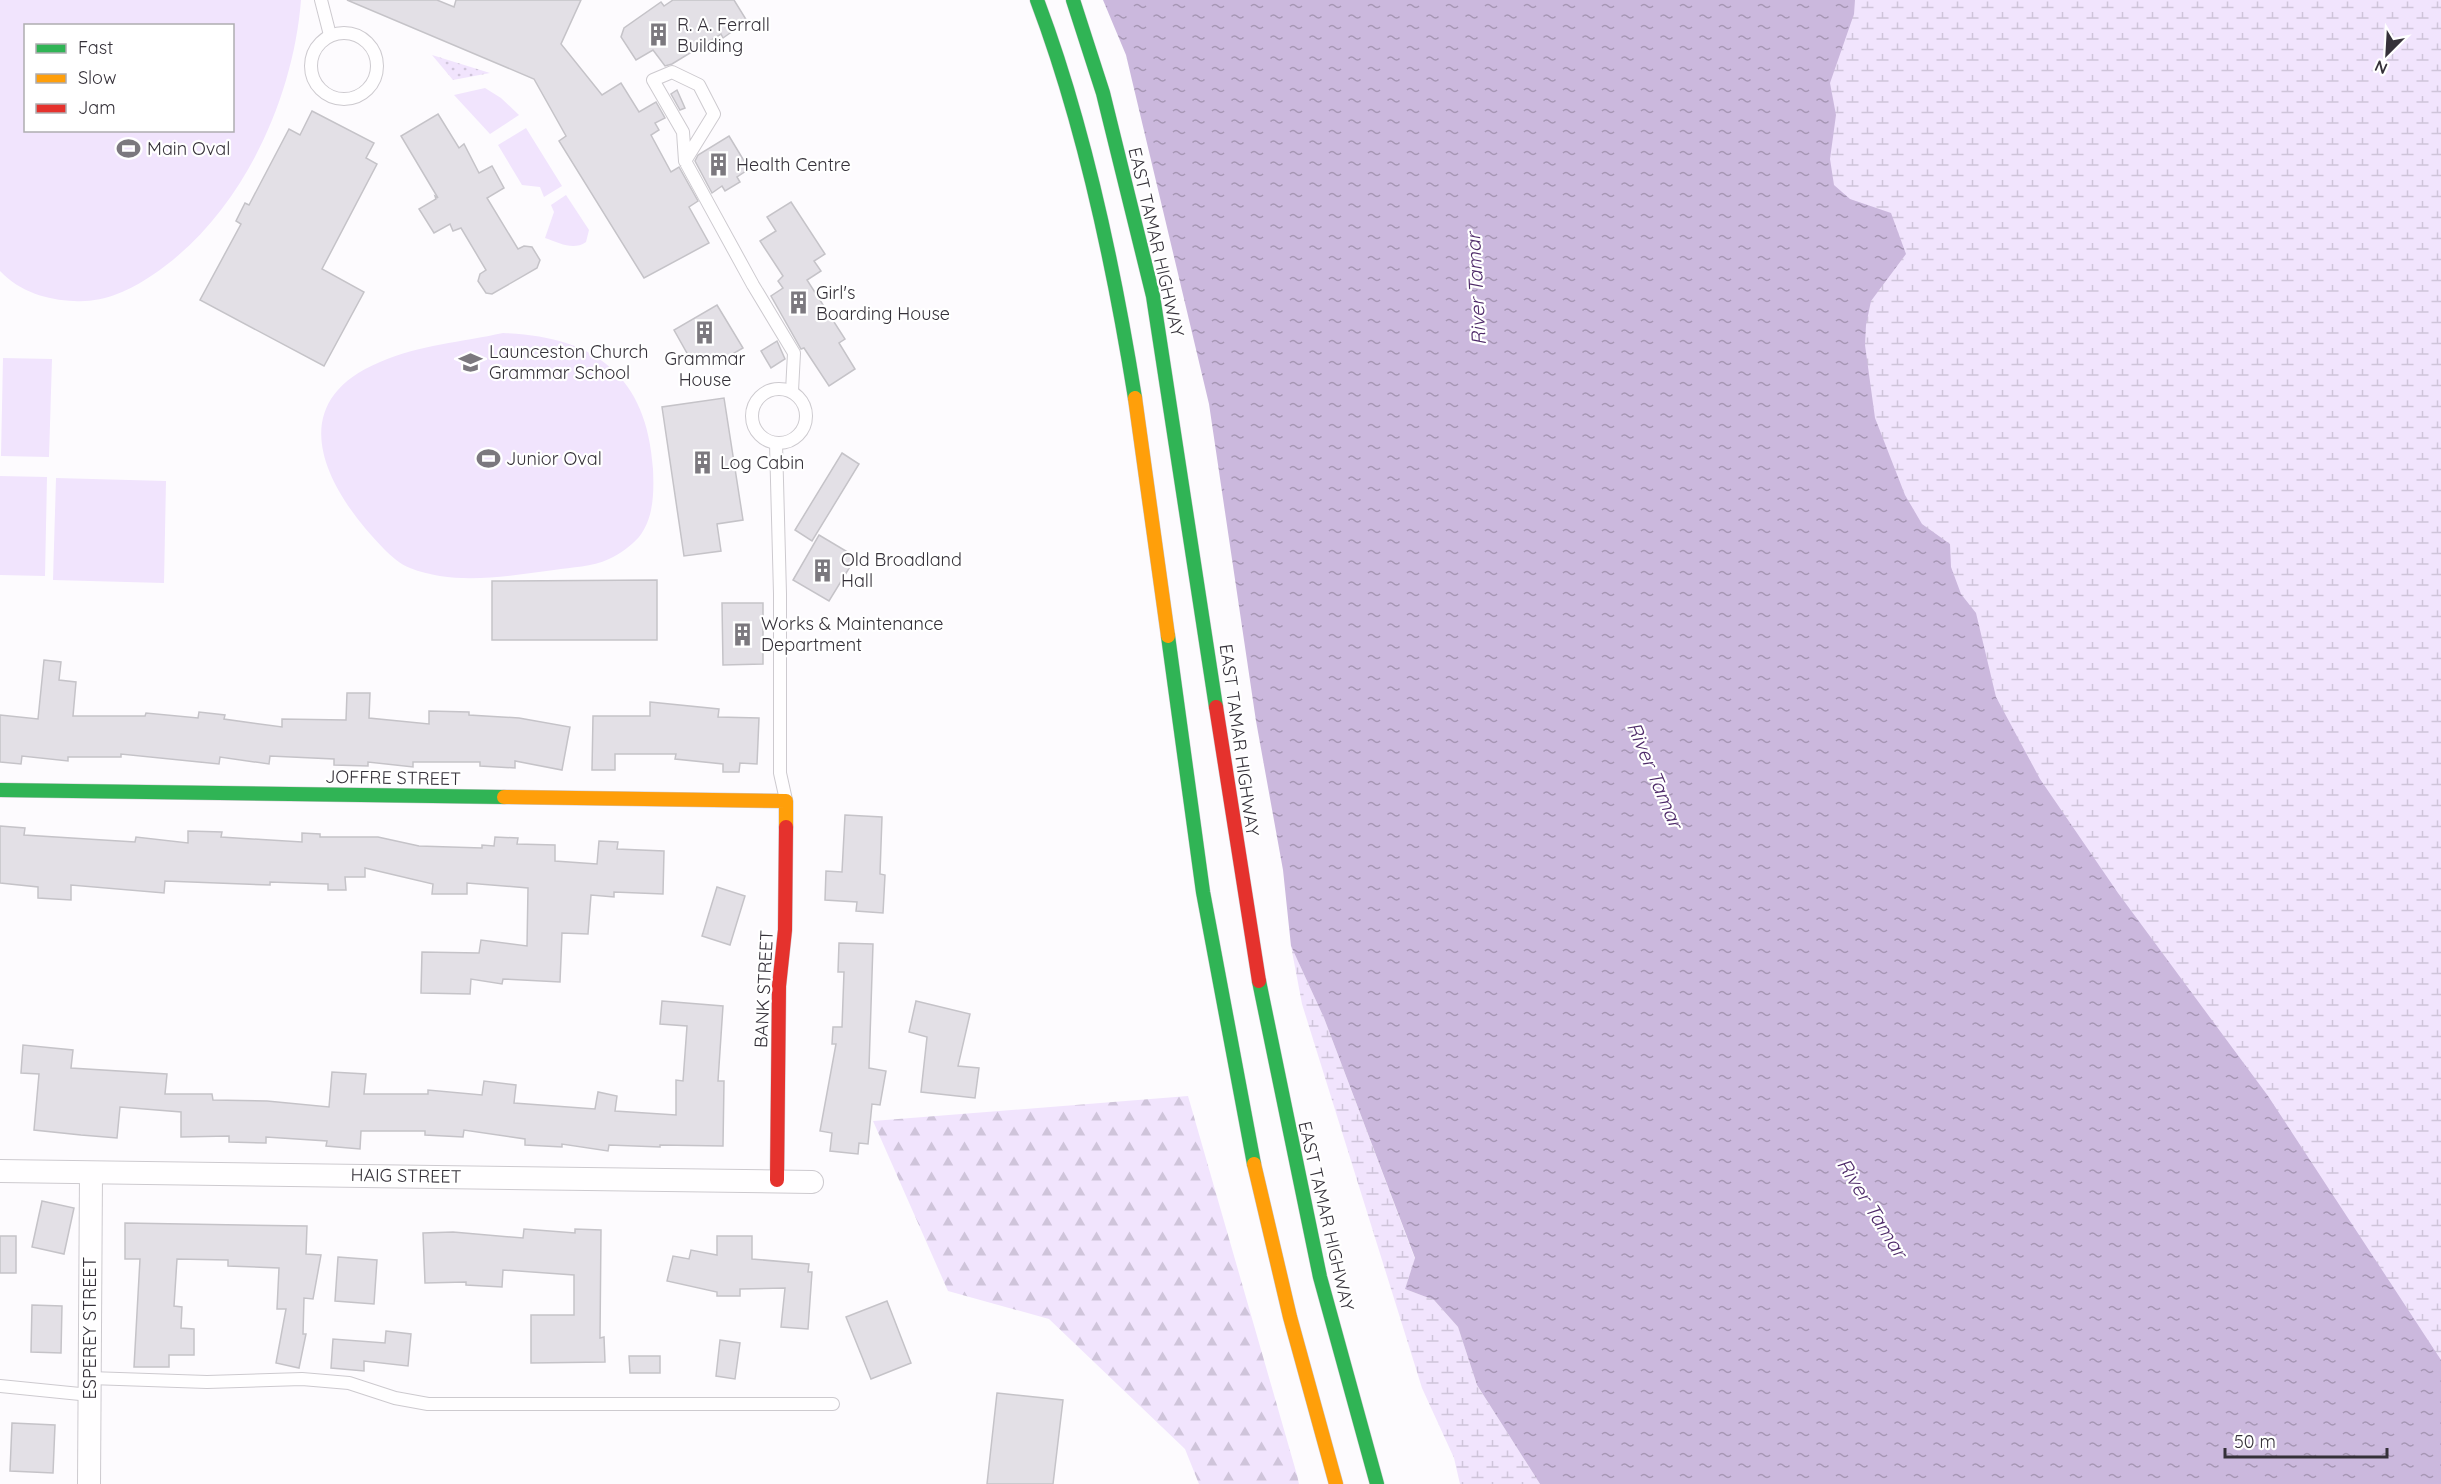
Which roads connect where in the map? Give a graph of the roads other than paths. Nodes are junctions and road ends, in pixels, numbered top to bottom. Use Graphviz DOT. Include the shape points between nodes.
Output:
graph roads {
  1 [pos="321,0"];
  2 [pos="1073,0"];
  3 [pos="1039,4"];
  4 [pos="330,35"];
  5 [pos="685,161"];
  6 [pos="792,391"];
  7 [pos="776,443"];
  8 [pos="0,790"];
  9 [pos="786,801"];
  10 [pos="0,1171"];
  11 [pos="92,1173"];
  12 [pos="777,1180"];
  13 [pos="812,1182"];
  14 [pos="0,1386"];
  15 [pos="90,1387"];
  16 [pos="833,1404"];
  17 [pos="89,1484"];
  18 [pos="1336,1484"];
  19 [pos="1377,1484"];
  1 -- 4 [label="lane"];
  2 -- 19 [label="main road, EAST TAMAR HIGHWAY" via="1103,93 1153,296 1254,959 1320,1277"];
  3 -- 18 [label="main road" via="1105,235 1132,380 1191,807 1239,1092 1303,1368"];
  4 -- 4 [label="lane" via="354,34 373,48 378,69 369,89 361,95 338,99 327,94 312,76 314,52"];
  5 -- 5 [label="lane" via="683,132 653,80 672,72 699,86 714,114"];
  5 -- 6 [label="lane" via="794,353"];
  6 -- 7 [label="lane" via="804,403 804,428 793,440"];
  6 -- 7 [label="lane" via="766,392 752,412 760,436"];
  7 -- 9 [label="lane" via="780,773"];
  8 -- 9 [label="main road, JOFFRE STREET"];
  9 -- 12 [label="main road, BANK STREET" via="786,930 779,986"];
  10 -- 11 [label="street, HAIG STREET"];
  11 -- 12 [label="street, HAIG STREET"];
  11 -- 15 [label="street, ESPEREY STREET"];
  12 -- 13 [label="street, HAIG STREET"];
  14 -- 15 [label="lane"];
  15 -- 16 [label="lane" via="313,1380 349,1383 428,1404"];
  15 -- 17 [label="street, ESPEREY STREET"];
}
